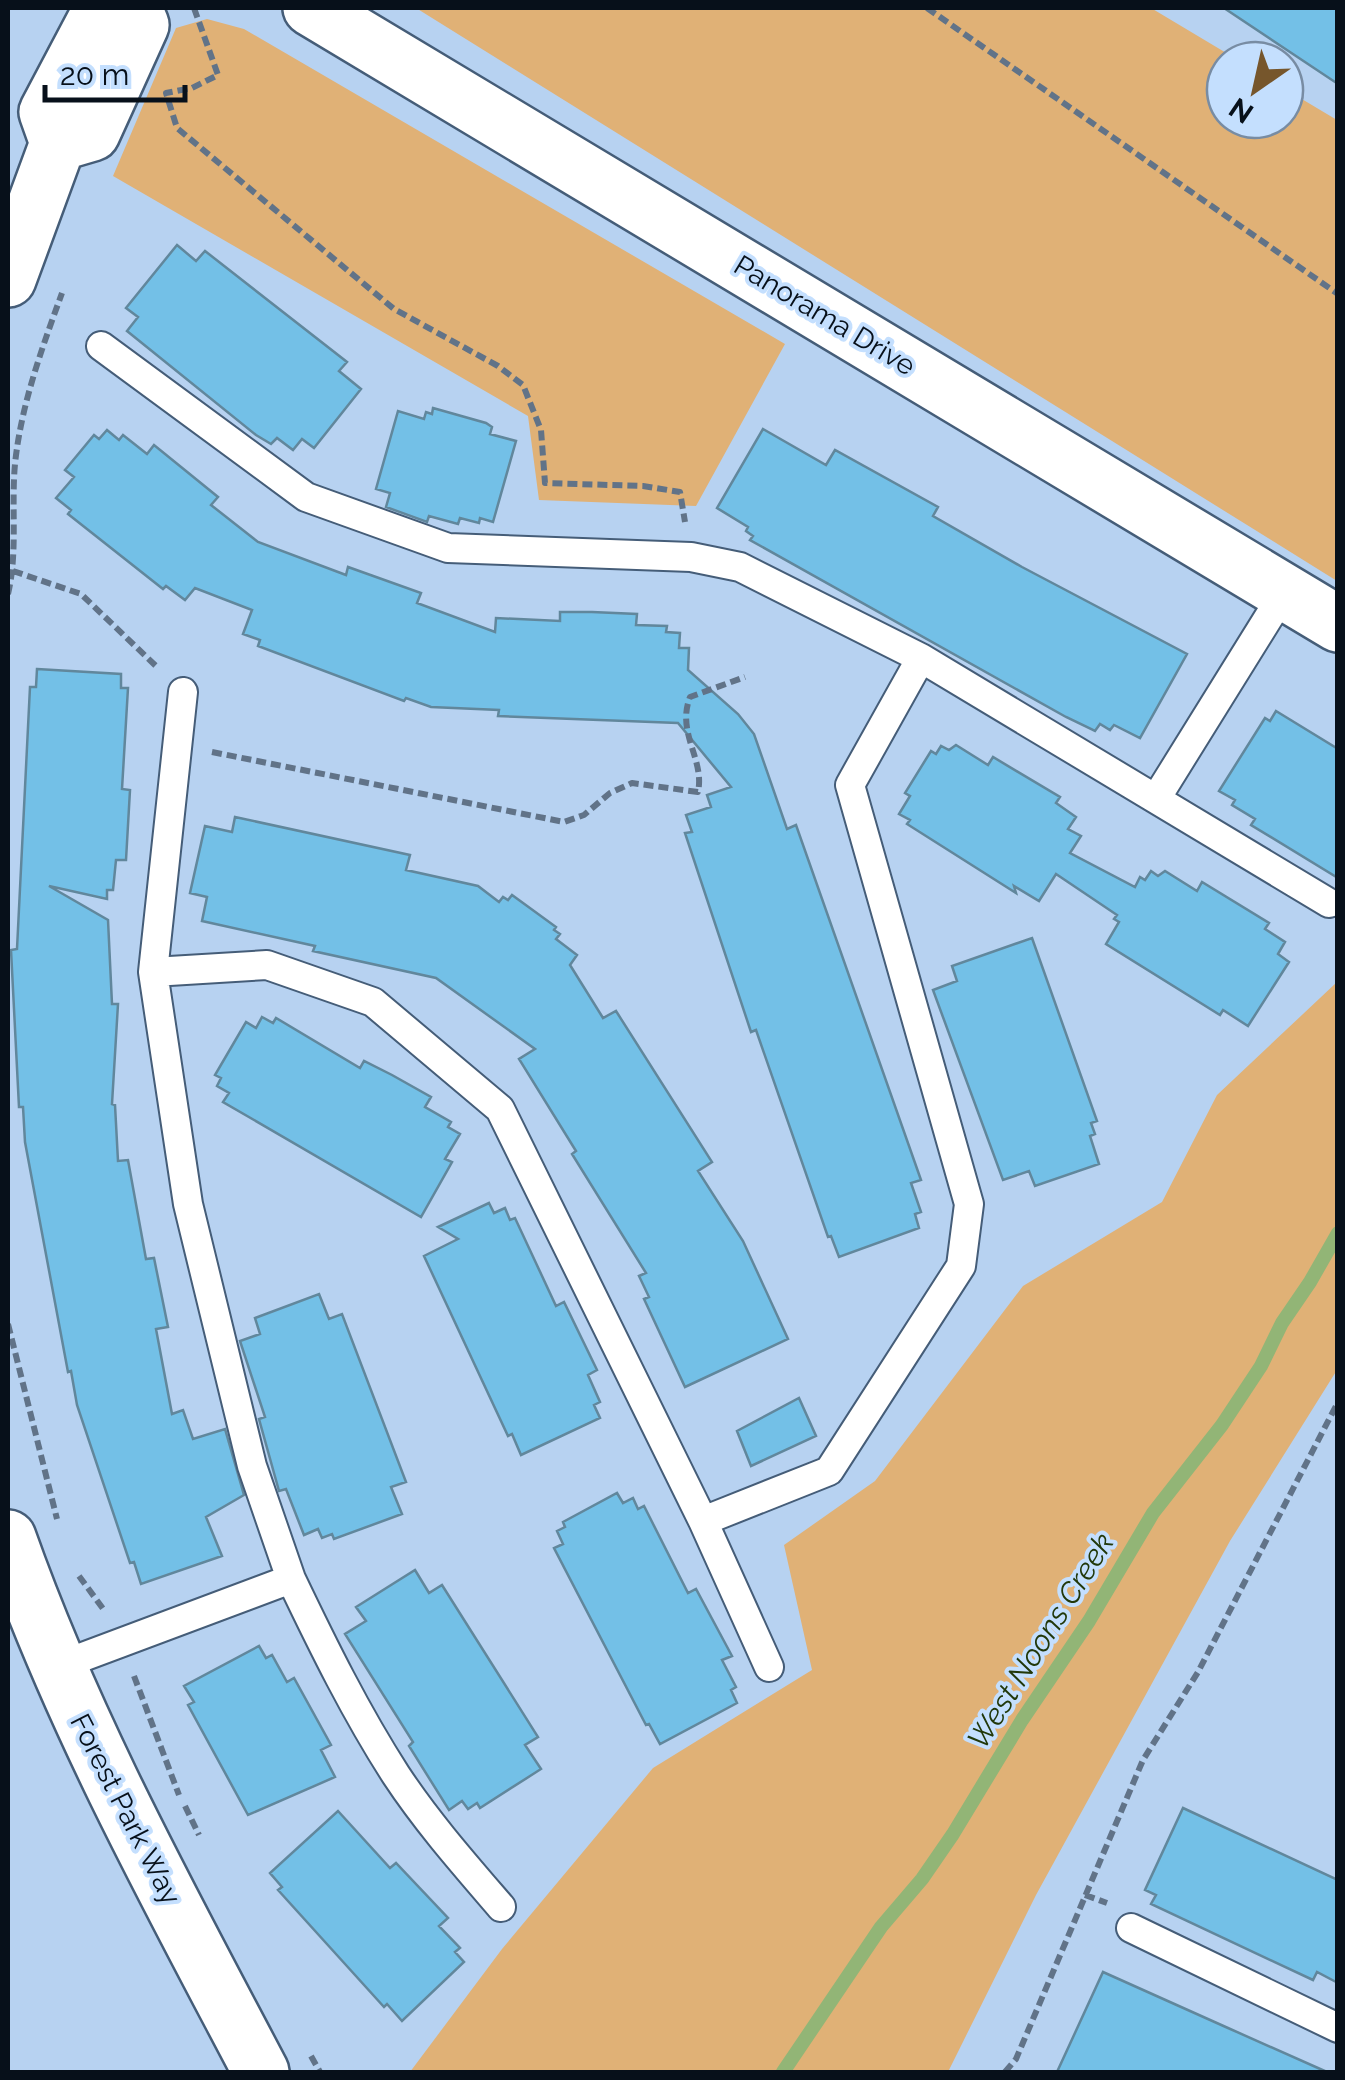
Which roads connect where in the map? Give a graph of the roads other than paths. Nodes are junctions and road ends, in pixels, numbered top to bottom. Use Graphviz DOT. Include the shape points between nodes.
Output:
graph roads {
  1 [pos="102,8"];
  2 [pos="134,8"];
  3 [pos="311,8"];
  4 [pos="58,142"];
  5 [pos="8,278"];
  6 [pos="101,346"];
  7 [pos="1285,591"];
  8 [pos="1338,624"];
  9 [pos="921,658"];
  10 [pos="183,692"];
  11 [pos="1157,797"];
  12 [pos="1329,903"];
  13 [pos="154,972"];
  14 [pos="703,1521"];
  15 [pos="8,1538"];
  16 [pos="291,1579"];
  17 [pos="56,1667"];
  18 [pos="769,1667"];
  19 [pos="501,1906"];
  20 [pos="1131,1928"];
  21 [pos="1338,2028"];
  22 [pos="283,2059"];
  1 -- 4 [label="street" via="47,112"];
  2 -- 4 [label="street" via="142,25 92,133"];
  3 -- 7 [label="street, Panorama Drive"];
  4 -- 5 [label="street"];
  6 -- 9 [label="lane" via="306,497 448,548 692,557 740,567"];
  7 -- 8 [label="street, Panorama Drive"];
  7 -- 11 [label="lane"];
  9 -- 11 [label="lane"];
  9 -- 14 [label="lane" via="850,785 969,1204 962,1266 829,1471"];
  10 -- 13 [label="lane"];
  11 -- 12 [label="lane"];
  13 -- 14 [label="lane" via="267,966 373,1002 500,1109"];
  13 -- 16 [label="lane" via="188,1204 252,1466"];
  14 -- 18 [label="lane"];
  15 -- 17 [label="street, Forest Park Way"];
  16 -- 17 [label="lane"];
  16 -- 19 [label="lane" via="397,1776"];
  17 -- 22 [label="street, Forest Park Way" via="104,1772"];
  20 -- 21 [label="lane"];
}
